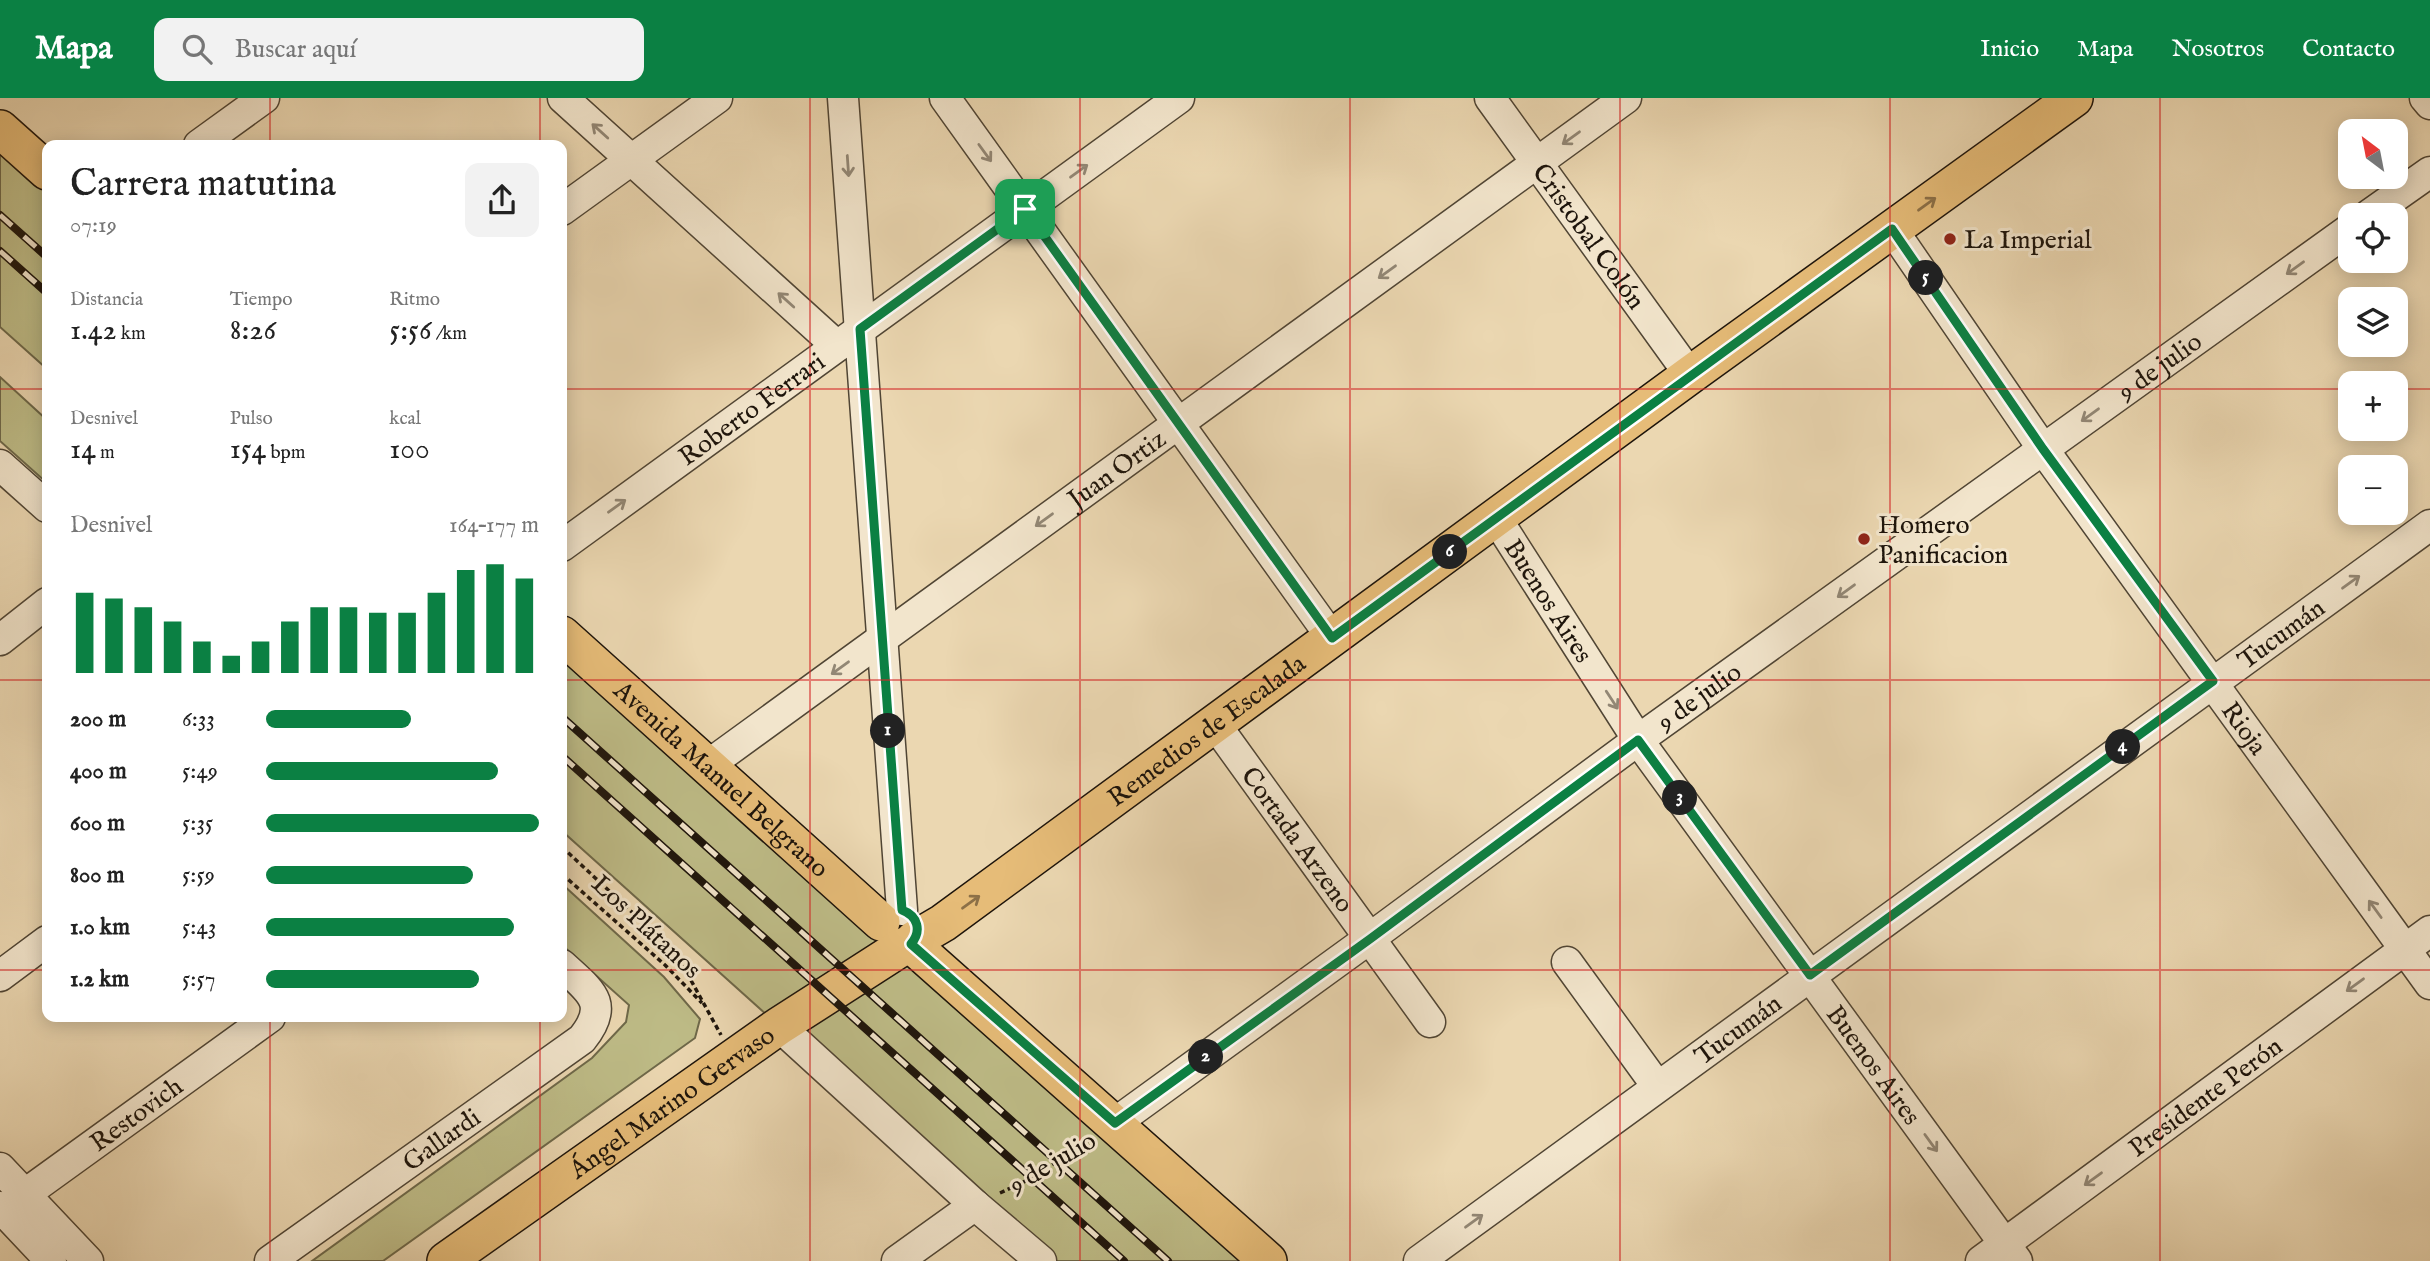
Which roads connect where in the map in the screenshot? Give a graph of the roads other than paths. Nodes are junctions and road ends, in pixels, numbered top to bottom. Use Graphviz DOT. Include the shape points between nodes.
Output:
graph roads {
  1 [pos="264,98"];
  2 [pos="564,98"];
  3 [pos="717,98"];
  4 [pos="844,98"];
  5 [pos="945,98"];
  6 [pos="1179,98"];
  7 [pos="1490,98"];
  8 [pos="1626,98"];
  9 [pos="2425,98"];
  10 [pos="2066,100"];
  11 [pos="2430,104"];
  12 [pos="0,129"];
  13 [pos="206,140"];
  14 [pos="631,160"];
  15 [pos="1536,163"];
  16 [pos="42,167"];
  17 [pos="2430,172"];
  18 [pos="2386,203"];
  19 [pos="567,206"];
  20 [pos="1025,209"];
  21 [pos="1892,229"];
  22 [pos="2338,238"];
  23 [pos="849,337"];
  24 [pos="1690,375"];
  25 [pos="1178,423"];
  26 [pos="2043,449"];
  27 [pos="0,465"];
  28 [pos="42,502"];
  29 [pos="1496,518"];
  30 [pos="2430,525"];
  31 [pos="567,542"];
  32 [pos="42,607"];
  33 [pos="881,638"];
  34 [pos="1332,638"];
  35 [pos="0,640"];
  36 [pos="567,640"];
  37 [pos="2213,681"];
  38 [pos="1215,724"];
  39 [pos="1638,740"];
  40 [pos="707,766"];
  41 [pos="2430,931"];
  42 [pos="902,933"];
  43 [pos="1370,939"];
  44 [pos="42,945"];
  45 [pos="2404,949"];
  46 [pos="1566,962"];
  47 [pos="567,970"];
  48 [pos="1810,975"];
  49 [pos="0,976"];
  50 [pos="2430,984"];
  51 [pos="263,1022"];
  52 [pos="1430,1022"];
  53 [pos="779,1026"];
  54 [pos="1657,1086"];
  55 [pos="1115,1123"];
  56 [pos="0,1168"];
  57 [pos="9,1203"];
  58 [pos="975,1205"];
  59 [pos="2001,1256"];
  60 [pos="51,1261"];
  61 [pos="88,1261"];
  62 [pos="270,1261"];
  63 [pos="446,1261"];
  64 [pos="897,1261"];
  65 [pos="1041,1261"];
  66 [pos="1268,1261"];
  67 [pos="1419,1261"];
  1 -- 13 [label="street"];
  14 -- 2 [label="street, one-way"];
  3 -- 14 [label="street"];
  4 -- 23 [label="street, one-way"];
  5 -- 20 [label="street, one-way"];
  20 -- 6 [label="street, Roberto Ferrari, one-way"];
  7 -- 15 [label="street, Cristobal Colón"];
  8 -- 15 [label="street, Juan Ortiz, one-way"];
  9 -- 11 [label="street"];
  21 -- 10 [label="main road, Remedios de Escalada, one-way"];
  12 -- 16 [label="main road"];
  14 -- 19 [label="street"];
  23 -- 14 [label="street, one-way"];
  15 -- 24 [label="street, Cristobal Colón"];
  15 -- 25 [label="street, Juan Ortiz, one-way"];
  17 -- 18 [label="street"];
  20 -- 23 [label="street, Roberto Ferrari"];
  20 -- 25 [label="street"];
  21 -- 24 [label="main road, Remedios de Escalada"];
  21 -- 26 [label="street, Rioja"];
  22 -- 26 [label="street, 9 de julio, one-way"];
  31 -- 23 [label="street, Roberto Ferrari, one-way"];
  23 -- 33 [label="street"];
  24 -- 29 [label="main road, Remedios de Escalada"];
  25 -- 33 [label="street, Juan Ortiz, one-way"];
  25 -- 34 [label="street"];
  26 -- 37 [label="street, Rioja"];
  26 -- 39 [label="street, 9 de julio, one-way"];
  27 -- 28 [label="street"];
  29 -- 34 [label="main road, Remedios de Escalada"];
  29 -- 39 [label="street, Buenos Aires, one-way"];
  37 -- 30 [label="street, Tucumán, one-way"];
  32 -- 35 [label="street"];
  33 -- 40 [label="street, Juan Ortiz, one-way"];
  33 -- 42 [label="street"];
  34 -- 38 [label="main road, Remedios de Escalada"];
  36 -- 40 [label="main road, Avenida Manuel Belgrano"];
  45 -- 37 [label="street, Rioja, one-way"];
  37 -- 48 [label="street, Tucumán"];
  42 -- 38 [label="main road, Remedios de Escalada, one-way" via="954,915"];
  38 -- 43 [label="street, Cortada Arzeno"];
  39 -- 43 [label="street, 9 de julio"];
  39 -- 48 [label="street, Buenos Aires"];
  40 -- 42 [label="main road, Avenida Manuel Belgrano"];
  41 -- 45 [label="street, Presidente Perón"];
  42 -- 53 [label="main road, Ángel Marino Gervaso"];
  42 -- 55 [label="main road, Avenida Manuel Belgrano"];
  43 -- 52 [label="street, Cortada Arzeno"];
  43 -- 55 [label="street, 9 de julio"];
  44 -- 49 [label="street"];
  45 -- 50 [label="street, Rioja"];
  45 -- 59 [label="street, Presidente Perón, one-way"];
  46 -- 54 [label="street"];
  47 -- 62 [label="street, Gallardi" via="590,992 597,1008 594,1024 582,1039"];
  48 -- 54 [label="street, Tucumán"];
  48 -- 59 [label="street, Buenos Aires, one-way"];
  51 -- 57 [label="street, Restovich"];
  53 -- 58 [label="street"];
  53 -- 63 [label="main road, Ángel Marino Gervaso"];
  67 -- 54 [label="street, Tucumán, one-way"];
  55 -- 66 [label="main road, Avenida Manuel Belgrano"];
  56 -- 57 [label="street"];
  57 -- 60 [label="street"];
  57 -- 61 [label="street"];
  58 -- 64 [label="street"];
  58 -- 65 [label="street"];
}
